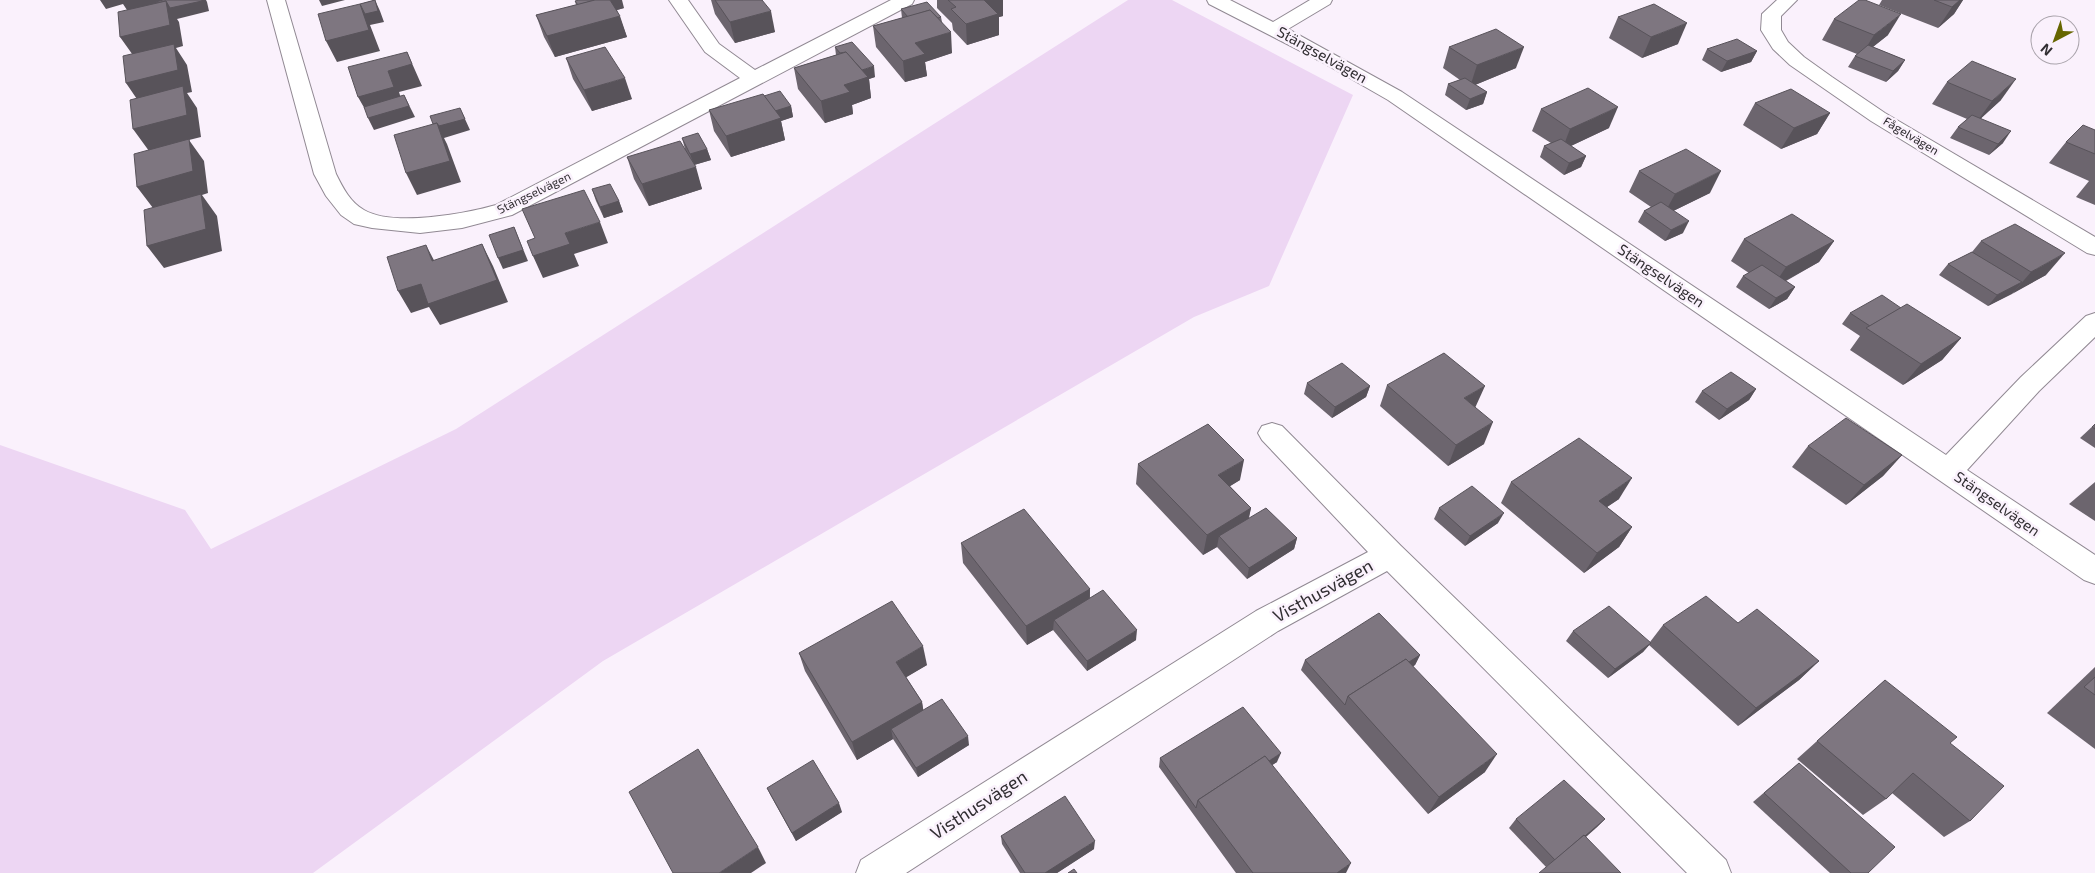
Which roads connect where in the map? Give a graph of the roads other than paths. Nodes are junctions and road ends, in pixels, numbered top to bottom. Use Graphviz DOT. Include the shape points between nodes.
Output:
graph roads {
  1 [pos="276,0"];
  2 [pos="678,0"];
  3 [pos="905,0"];
  4 [pos="1216,0"];
  5 [pos="1324,0"];
  6 [pos="1788,0"];
  7 [pos="1275,29"];
  8 [pos="754,80"];
  9 [pos="2095,247"];
  10 [pos="2095,322"];
  11 [pos="1272,433"];
  12 [pos="1950,471"];
  13 [pos="1390,555"];
  14 [pos="2095,571"];
  15 [pos="874,873"];
  16 [pos="1714,873"];
  1 -- 8 [label="street, Stängselvägen" via="325,174 338,199 355,214 376,222 413,226 443,224 504,210"];
  2 -- 8 [label="street" via="712,48"];
  3 -- 8 [label="street, Stängselvägen"];
  4 -- 7 [label="street, Stängselvägen"];
  5 -- 7 [label="street"];
  6 -- 9 [label="street, Fågelvägen" via="1772,14 1771,30 1780,45 1797,61 1878,117"];
  7 -- 12 [label="street, Stängselvägen" via="1394,96"];
  10 -- 12 [label="street" via="2030,384"];
  11 -- 13 [label="street"];
  12 -- 14 [label="street, Stängselvägen"];
  13 -- 15 [label="street, Visthusvägen" via="1267,621"];
  13 -- 16 [label="street, Visthusvägen"];
}
